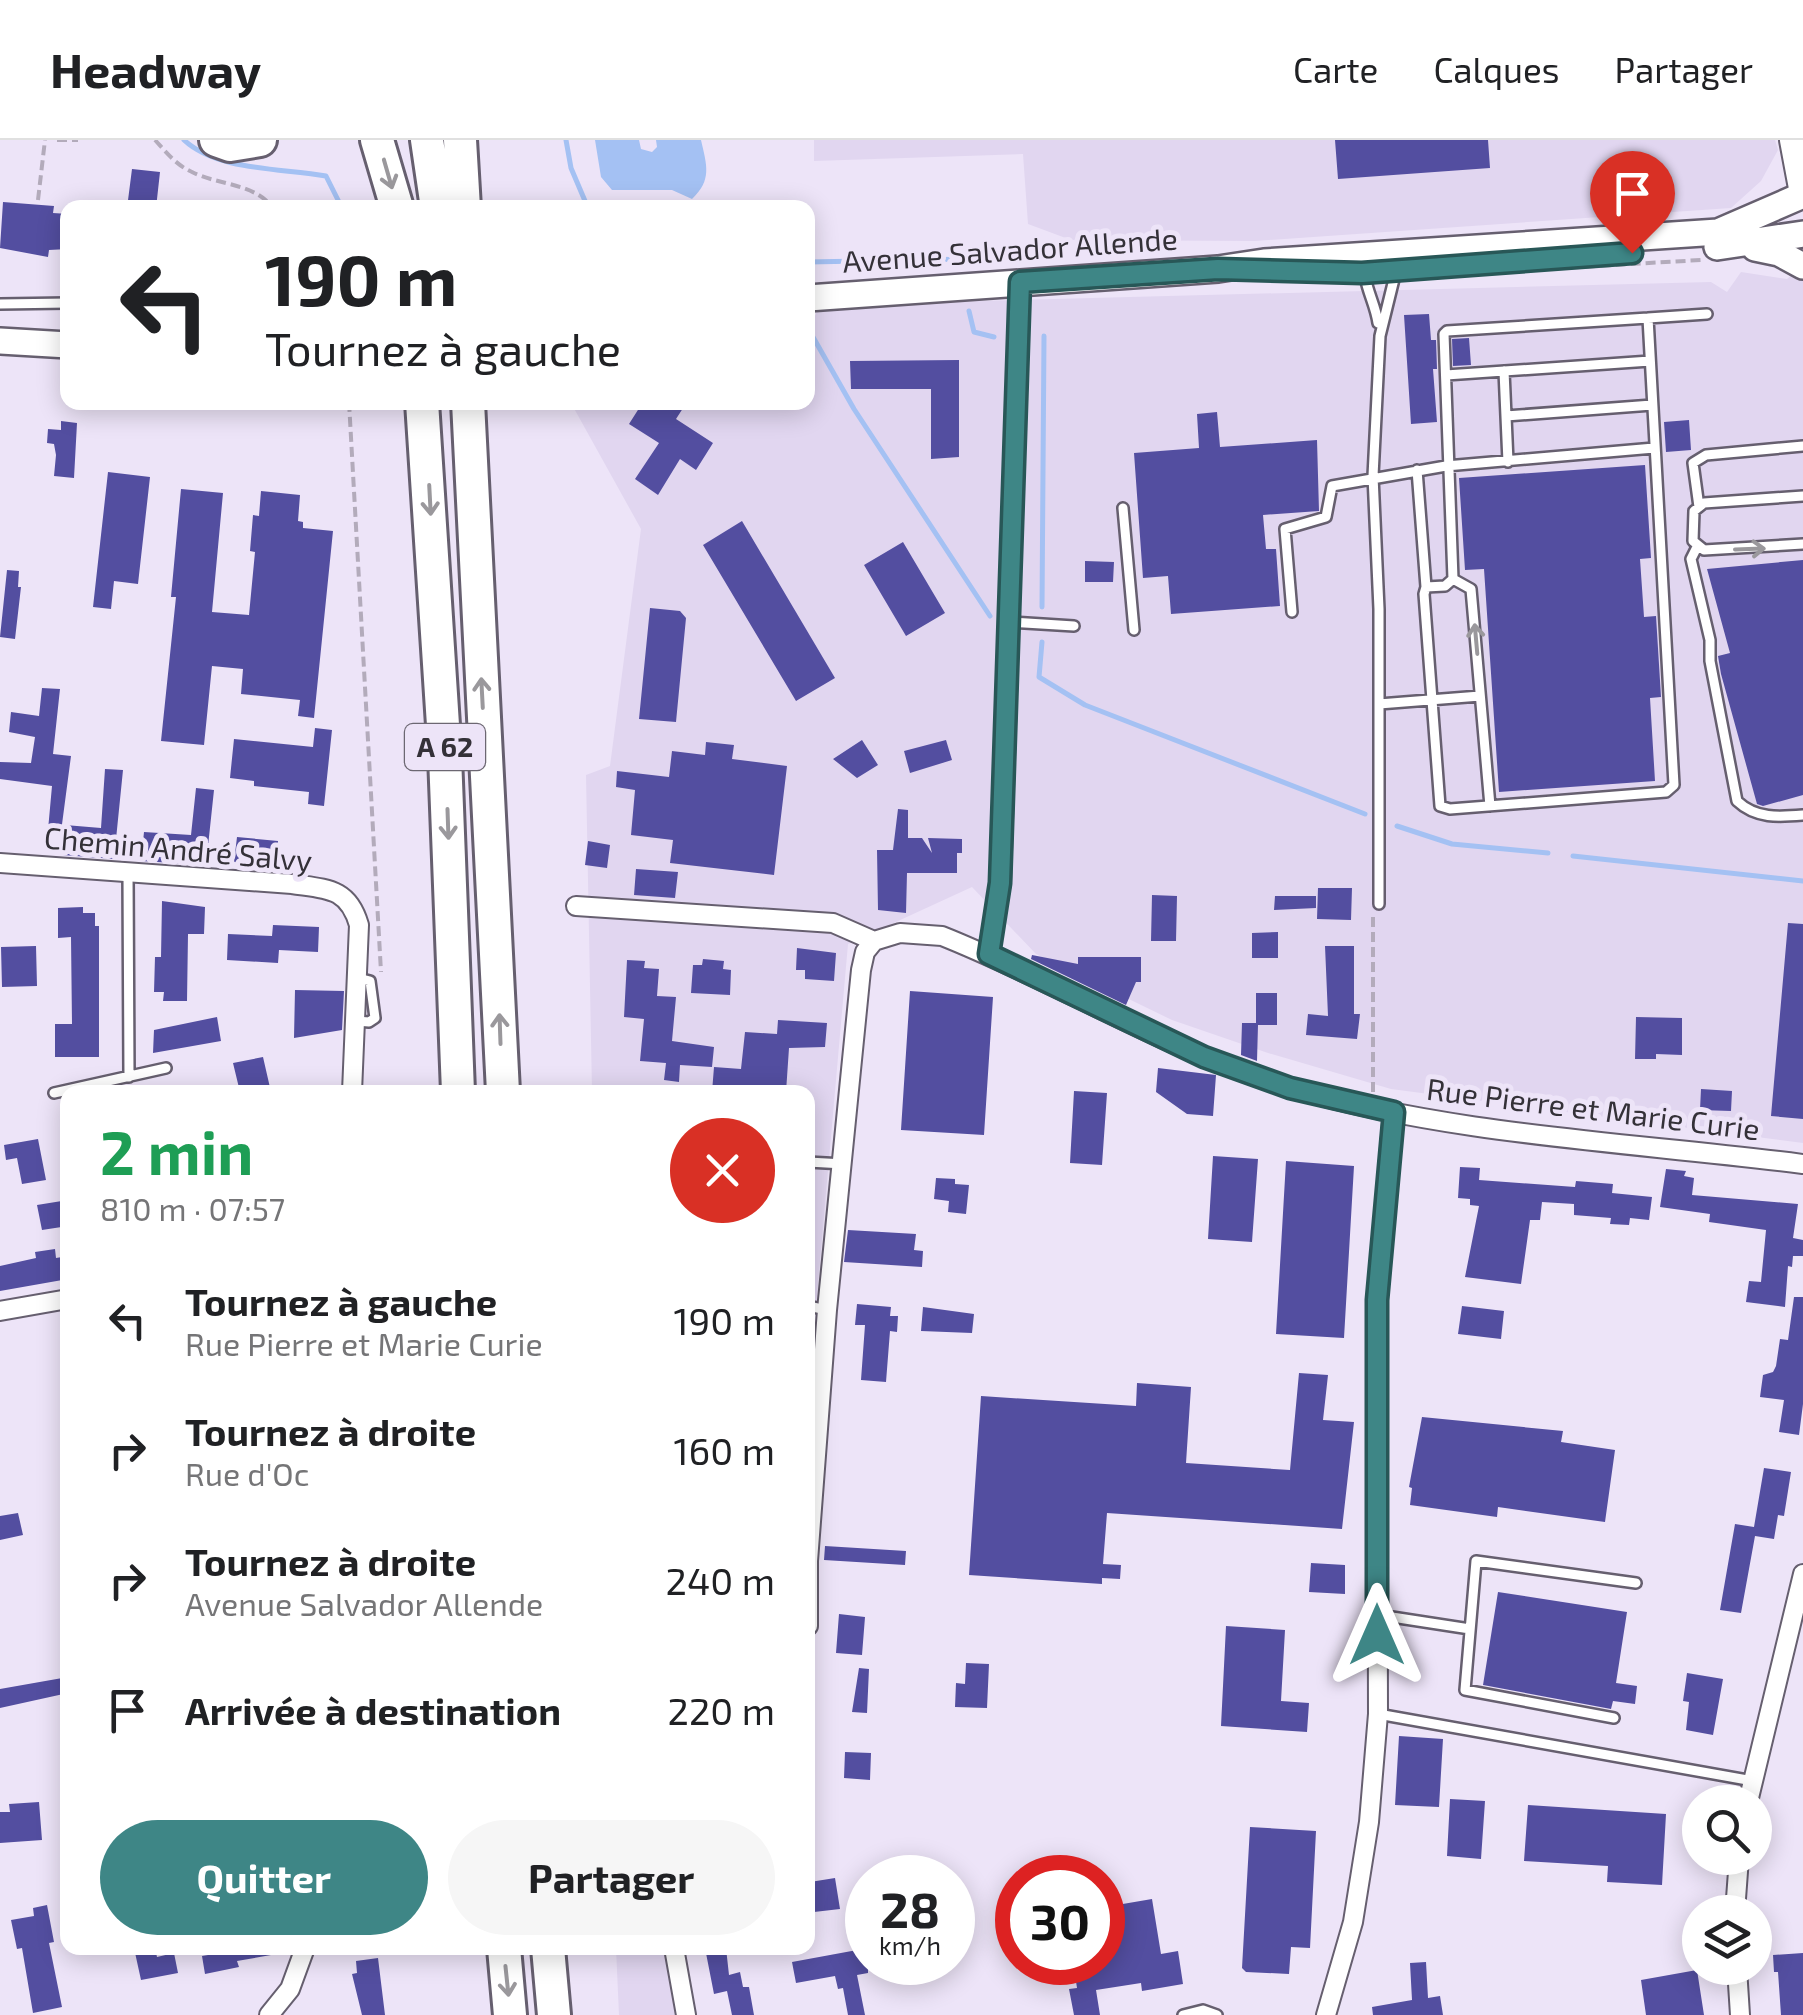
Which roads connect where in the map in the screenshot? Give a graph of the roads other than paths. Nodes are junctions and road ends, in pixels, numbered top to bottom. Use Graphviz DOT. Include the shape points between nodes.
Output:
graph roads {
  1 [pos="216,140"];
  2 [pos="260,140"];
  3 [pos="377,140"];
  4 [pos="427,140"];
  5 [pos="460,140"];
  6 [pos="1794,140"];
  7 [pos="1803,192"];
  8 [pos="395,200"];
  9 [pos="437,200"];
  10 [pos="464,200"];
  11 [pos="1803,234"];
  12 [pos="1719,253"];
  13 [pos="1384,266"];
  14 [pos="1803,266"];
  15 [pos="1020,282"];
  16 [pos="815,297"];
  17 [pos="60,303"];
  18 [pos="0,304"];
  19 [pos="1707,314"];
  20 [pos="1648,318"];
  21 [pos="1380,336"];
  22 [pos="0,341"];
  23 [pos="60,345"];
  24 [pos="1650,361"];
  25 [pos="1504,371"];
  26 [pos="1446,375"];
  27 [pos="1652,406"];
  28 [pos="423,410"];
  29 [pos="468,410"];
  30 [pos="1506,416"];
  31 [pos="1803,446"];
  32 [pos="1654,448"];
  33 [pos="1508,462"];
  34 [pos="1446,466"];
  35 [pos="1417,470"];
  36 [pos="1373,476"];
  37 [pos="1803,496"];
  38 [pos="1700,506"];
  39 [pos="1124,508"];
  40 [pos="1803,544"];
  41 [pos="1697,548"];
  42 [pos="1454,580"];
  43 [pos="1426,587"];
  44 [pos="1292,612"];
  45 [pos="1010,622"];
  46 [pos="1074,626"];
  47 [pos="1134,630"];
  48 [pos="1480,696"];
  49 [pos="1432,701"];
  50 [pos="1379,704"];
  51 [pos="1490,806"];
  52 [pos="1803,815"];
  53 [pos="0,863"];
  54 [pos="128,873"];
  55 [pos="1379,904"];
  56 [pos="576,906"];
  57 [pos="874,941"];
  58 [pos="989,954"];
  59 [pos="166,1068"];
  60 [pos="129,1076"];
  61 [pos="89,1085"];
  62 [pos="352,1085"];
  63 [pos="458,1085"];
  64 [pos="503,1085"];
  65 [pos="60,1092"];
  66 [pos="54,1093"];
  67 [pos="1394,1112"];
  68 [pos="815,1162"];
  69 [pos="844,1164"];
  70 [pos="1803,1164"];
  71 [pos="60,1300"];
  72 [pos="815,1307"];
  73 [pos="827,1310"];
  74 [pos="0,1311"];
  75 [pos="815,1469"];
  76 [pos="1803,1574"];
  77 [pos="1636,1583"];
  78 [pos="1377,1614"];
  79 [pos="1470,1629"];
  80 [pos="1378,1714"];
  81 [pos="1614,1718"];
  82 [pos="1752,1781"];
  83 [pos="1751,1785"];
  84 [pos="302,1955"];
  85 [pos="505,1955"];
  86 [pos="549,1955"];
  87 [pos="675,1955"];
  88 [pos="1738,1985"];
  89 [pos="269,2015"];
  90 [pos="510,2015"];
  91 [pos="554,2015"];
  92 [pos="686,2015"];
  93 [pos="1183,2015"];
  94 [pos="1217,2015"];
  95 [pos="1326,2015"];
  96 [pos="1740,2015"];
  1 -- 2 [label="highway"];
  3 -- 8 [label="highway, one-way"];
  4 -- 9 [label="highway"];
  5 -- 10 [label="highway"];
  6 -- 7 [label="main road"];
  7 -- 13 [label="street, Avenue Salvador Allende" via="1718,232"];
  11 -- 12 [label="street, Avenue Salvador Allende"];
  12 -- 13 [label="street, Avenue Salvador Allende"];
  12 -- 14 [label="street" via="1779,253"];
  13 -- 15 [label="street, Avenue Salvador Allende" via="1264,262"];
  13 -- 21 [label="lane"];
  13 -- 21 [label="lane" via="1376,304"];
  15 -- 16 [label="street, Avenue Salvador Allende"];
  15 -- 45 [label="street"];
  17 -- 18 [label="lane"];
  19 -- 20 [label="lane"];
  20 -- 24 [label="lane"];
  20 -- 26 [label="lane" via="1447,331"];
  21 -- 36 [label="lane"];
  22 -- 23 [label="street"];
  24 -- 25 [label="lane"];
  24 -- 27 [label="lane"];
  25 -- 26 [label="lane"];
  25 -- 30 [label="lane"];
  26 -- 34 [label="lane"];
  27 -- 30 [label="lane"];
  27 -- 32 [label="lane"];
  28 -- 63 [label="highway, A 62, one-way" via="446,756"];
  64 -- 29 [label="highway, A 62, one-way"];
  30 -- 33 [label="lane"];
  31 -- 38 [label="lane" via="1706,455 1694,462"];
  32 -- 33 [label="lane"];
  32 -- 51 [label="lane" via="1674,785 1666,792"];
  33 -- 34 [label="lane"];
  34 -- 35 [label="lane"];
  34 -- 42 [label="lane"];
  35 -- 36 [label="lane"];
  35 -- 43 [label="lane"];
  36 -- 44 [label="lane" via="1332,486 1326,517 1284,529"];
  36 -- 50 [label="lane"];
  37 -- 38 [label="lane"];
  38 -- 41 [label="lane" via="1694,511"];
  39 -- 47 [label="lane"];
  41 -- 40 [label="lane, one-way"];
  41 -- 52 [label="lane" via="1691,559 1737,801 1772,817"];
  42 -- 43 [label="lane"];
  48 -- 42 [label="lane, one-way" via="1471,590"];
  43 -- 49 [label="lane"];
  45 -- 46 [label="lane"];
  45 -- 58 [label="street" via="1000,883"];
  48 -- 49 [label="lane"];
  48 -- 51 [label="lane"];
  49 -- 50 [label="lane"];
  49 -- 51 [label="lane" via="1440,806"];
  50 -- 55 [label="lane"];
  53 -- 54 [label="street, Chemin André Salvy"];
  54 -- 60 [label="lane"];
  54 -- 62 [label="street, Chemin André Salvy" via="292,884 348,900 359,925"];
  56 -- 57 [label="street, Rue Pierre et Marie Curie" via="833,923"];
  57 -- 58 [label="street, Rue Pierre et Marie Curie" via="900,933 942,936"];
  57 -- 69 [label="street" via="861,970"];
  58 -- 67 [label="street, Rue Pierre et Marie Curie" via="1204,1057 1290,1088"];
  59 -- 60 [label="lane"];
  60 -- 61 [label="lane"];
  65 -- 66 [label="lane"];
  67 -- 70 [label="street, Rue Pierre et Marie Curie"];
  67 -- 78 [label="street" via="1377,1300"];
  68 -- 69 [label="lane"];
  69 -- 73 [label="street"];
  71 -- 74 [label="street"];
  72 -- 73 [label="lane"];
  73 -- 75 [label="street"];
  76 -- 82 [label="street"];
  77 -- 79 [label="lane" via="1476,1561"];
  78 -- 79 [label="lane"];
  78 -- 80 [label="street"];
  79 -- 81 [label="lane" via="1465,1690"];
  80 -- 82 [label="lane"];
  80 -- 95 [label="street" via="1352,1922"];
  82 -- 83 [label="street"];
  84 -- 89 [label="street" via="290,1989"];
  85 -- 90 [label="highway, one-way"];
  86 -- 91 [label="highway"];
  87 -- 92 [label="street"];
  88 -- 96 [label="street"];
  93 -- 94 [label="lane"];
}
